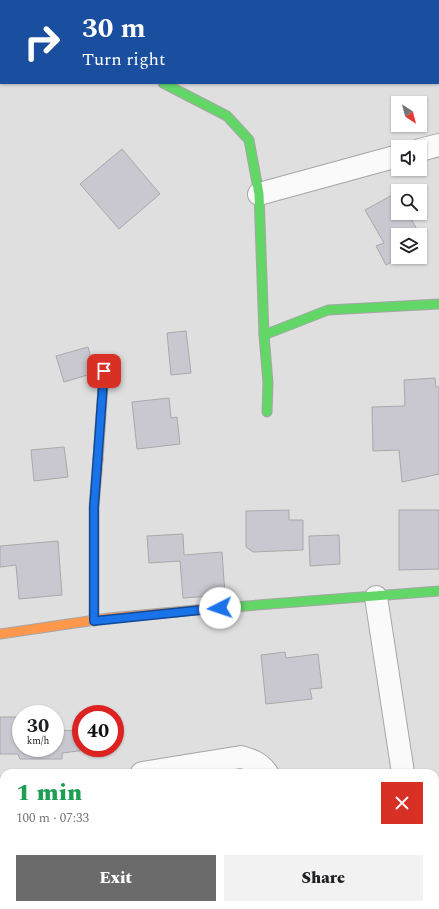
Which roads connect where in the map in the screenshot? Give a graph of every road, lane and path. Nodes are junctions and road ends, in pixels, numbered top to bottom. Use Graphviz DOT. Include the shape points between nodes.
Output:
graph roads {
  1 [pos="165,84"];
  2 [pos="439,145"];
  3 [pos="427,148"];
  4 [pos="391,158"];
  5 [pos="259,194"];
  6 [pos="439,304"];
  7 [pos="264,335"];
  8 [pos="104,371"];
  9 [pos="267,412"];
  10 [pos="439,591"];
  11 [pos="376,597"];
  12 [pos="94,621"];
  13 [pos="0,634"];
  14 [pos="167,769"];
  15 [pos="264,769"];
  16 [pos="403,769"];
  1 -- 5 [label="street" via="227,116 249,140"];
  2 -- 3 [label="street"];
  4 -- 5 [label="street"];
  5 -- 7 [label="street"];
  6 -- 7 [label="street" via="328,310"];
  7 -- 9 [label="street" via="268,383"];
  8 -- 12 [label="street" via="94,507"];
  10 -- 11 [label="street"];
  11 -- 12 [label="street" via="204,609"];
  11 -- 16 [label="street"];
  12 -- 13 [label="street" via="53,624"];
  14 -- 15 [label="street" via="241,757 254,760"];
}
